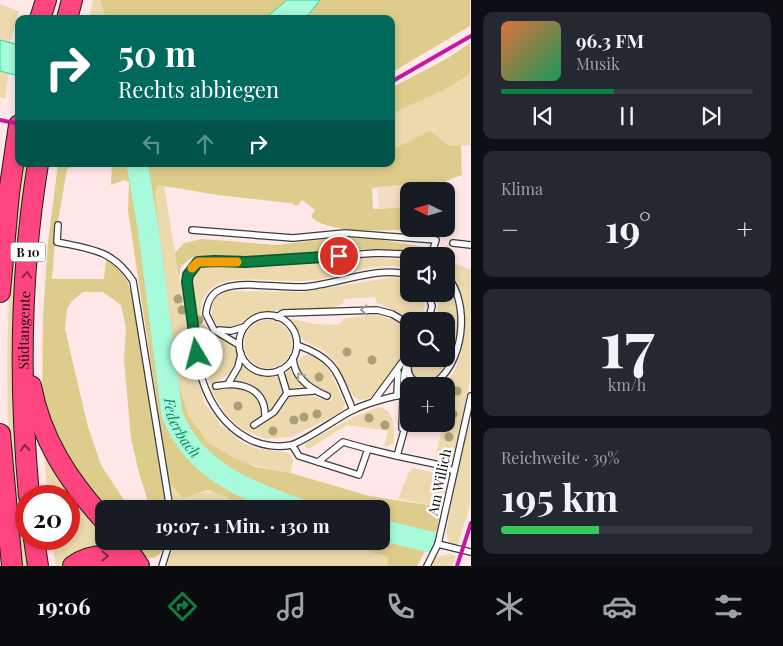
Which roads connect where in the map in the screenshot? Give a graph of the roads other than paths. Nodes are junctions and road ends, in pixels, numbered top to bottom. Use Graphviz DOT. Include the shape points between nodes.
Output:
graph roads {
  1 [pos="46,0"];
  2 [pos="72,0"];
  3 [pos="41,15"];
  4 [pos="68,15"];
  5 [pos="15,150"];
  6 [pos="38,167"];
  7 [pos="58,225"];
  8 [pos="192,230"];
  9 [pos="453,243"];
  10 [pos="470,245"];
  11 [pos="433,247"];
  12 [pos="400,254"];
  13 [pos="400,273"];
  14 [pos="455,283"];
  15 [pos="0,289"];
  16 [pos="277,317"];
  17 [pos="400,319"];
  18 [pos="245,327"];
  19 [pos="214,330"];
  20 [pos="23,341"];
  21 [pos="297,344"];
  22 [pos="239,345"];
  23 [pos="241,354"];
  24 [pos="293,358"];
  25 [pos="399,368"];
  26 [pos="280,370"];
  27 [pos="400,377"];
  28 [pos="441,377"];
  29 [pos="228,384"];
  30 [pos="216,386"];
  31 [pos="313,391"];
  32 [pos="287,393"];
  33 [pos="327,396"];
  34 [pos="400,396"];
  35 [pos="470,396"];
  36 [pos="373,403"];
  37 [pos="353,410"];
  38 [pos="265,417"];
  39 [pos="254,425"];
  40 [pos="401,432"];
  41 [pos="403,432"];
  42 [pos="0,434"];
  43 [pos="400,443"];
  44 [pos="292,445"];
  45 [pos="368,449"];
  46 [pos="397,456"];
  47 [pos="318,462"];
  48 [pos="454,471"];
  49 [pos="28,485"];
  50 [pos="169,500"];
  51 [pos="95,509"];
  52 [pos="438,544"];
  53 [pos="36,550"];
  54 [pos="128,550"];
  55 [pos="167,550"];
  56 [pos="470,552"];
  57 [pos="12,566"];
  58 [pos="38,566"];
  59 [pos="73,566"];
  60 [pos="139,566"];
  61 [pos="162,566"];
  62 [pos="427,566"];
  1 -- 3 [label="highway"];
  2 -- 4 [label="highway"];
  5 -- 15 [label="highway, Südtangente / B 10"];
  20 -- 6 [label="highway, Südtangente / B 10, one-way"];
  7 -- 50 [label="lane" via="57,242 105,253 114,258 133,281"];
  8 -- 11 [label="lane" via="293,238 345,233 436,240"];
  9 -- 10 [label="lane"];
  12 -- 44 [label="lane" via="198,262 192,268 187,282 195,346 211,403 236,432 268,445"];
  13 -- 19 [label="lane" via="375,274 310,286 224,288 210,298 206,308 207,320"];
  14 -- 28 [label="lane" via="463,300 464,327 455,358"];
  17 -- 16 [label="lane, one-way" via="377,310 283,313"];
  16 -- 18 [label="lane" via="257,317"];
  16 -- 21 [label="lane" via="293,330"];
  18 -- 19 [label="lane" via="231,331"];
  18 -- 22 [label="lane"];
  19 -- 22 [label="lane"];
  49 -- 20 [label="highway, Südtangente / B 10, one-way" via="23,417"];
  20 -- 51 [label="highway" via="38,415 49,444 63,470"];
  21 -- 24 [label="lane"];
  21 -- 37 [label="lane" via="326,358 333,366"];
  22 -- 23 [label="lane"];
  23 -- 26 [label="lane" via="256,370 268,373"];
  23 -- 29 [label="lane"];
  24 -- 26 [label="lane"];
  31 -- 24 [label="lane, one-way" via="296,372"];
  25 -- 27 [label="lane"];
  25 -- 36 [label="lane"];
  26 -- 32 [label="lane"];
  29 -- 30 [label="lane"];
  29 -- 38 [label="lane" via="252,390 260,396 265,406"];
  31 -- 32 [label="lane"];
  31 -- 33 [label="lane"];
  32 -- 38 [label="lane" via="281,405"];
  34 -- 36 [label="lane"];
  35 -- 48 [label="lane, Am Willich"];
  36 -- 37 [label="lane"];
  37 -- 44 [label="lane"];
  38 -- 39 [label="lane"];
  40 -- 43 [label="lane"];
  41 -- 43 [label="lane"];
  42 -- 57 [label="highway"];
  43 -- 46 [label="lane"];
  44 -- 47 [label="lane" via="299,456"];
  45 -- 46 [label="lane"];
  45 -- 47 [label="lane" via="342,442"];
  45 -- 47 [label="lane" via="359,475"];
  46 -- 48 [label="lane"];
  48 -- 52 [label="lane, Am Willich"];
  52 -- 56 [label="lane"];
  52 -- 62 [label="lane, Am Willich"];
  53 -- 58 [label="highway"];
  54 -- 60 [label="highway"];
  55 -- 61 [label="lane"];
  59 -- 60 [label="highway, one-way" via="98,556 112,556"];
}
